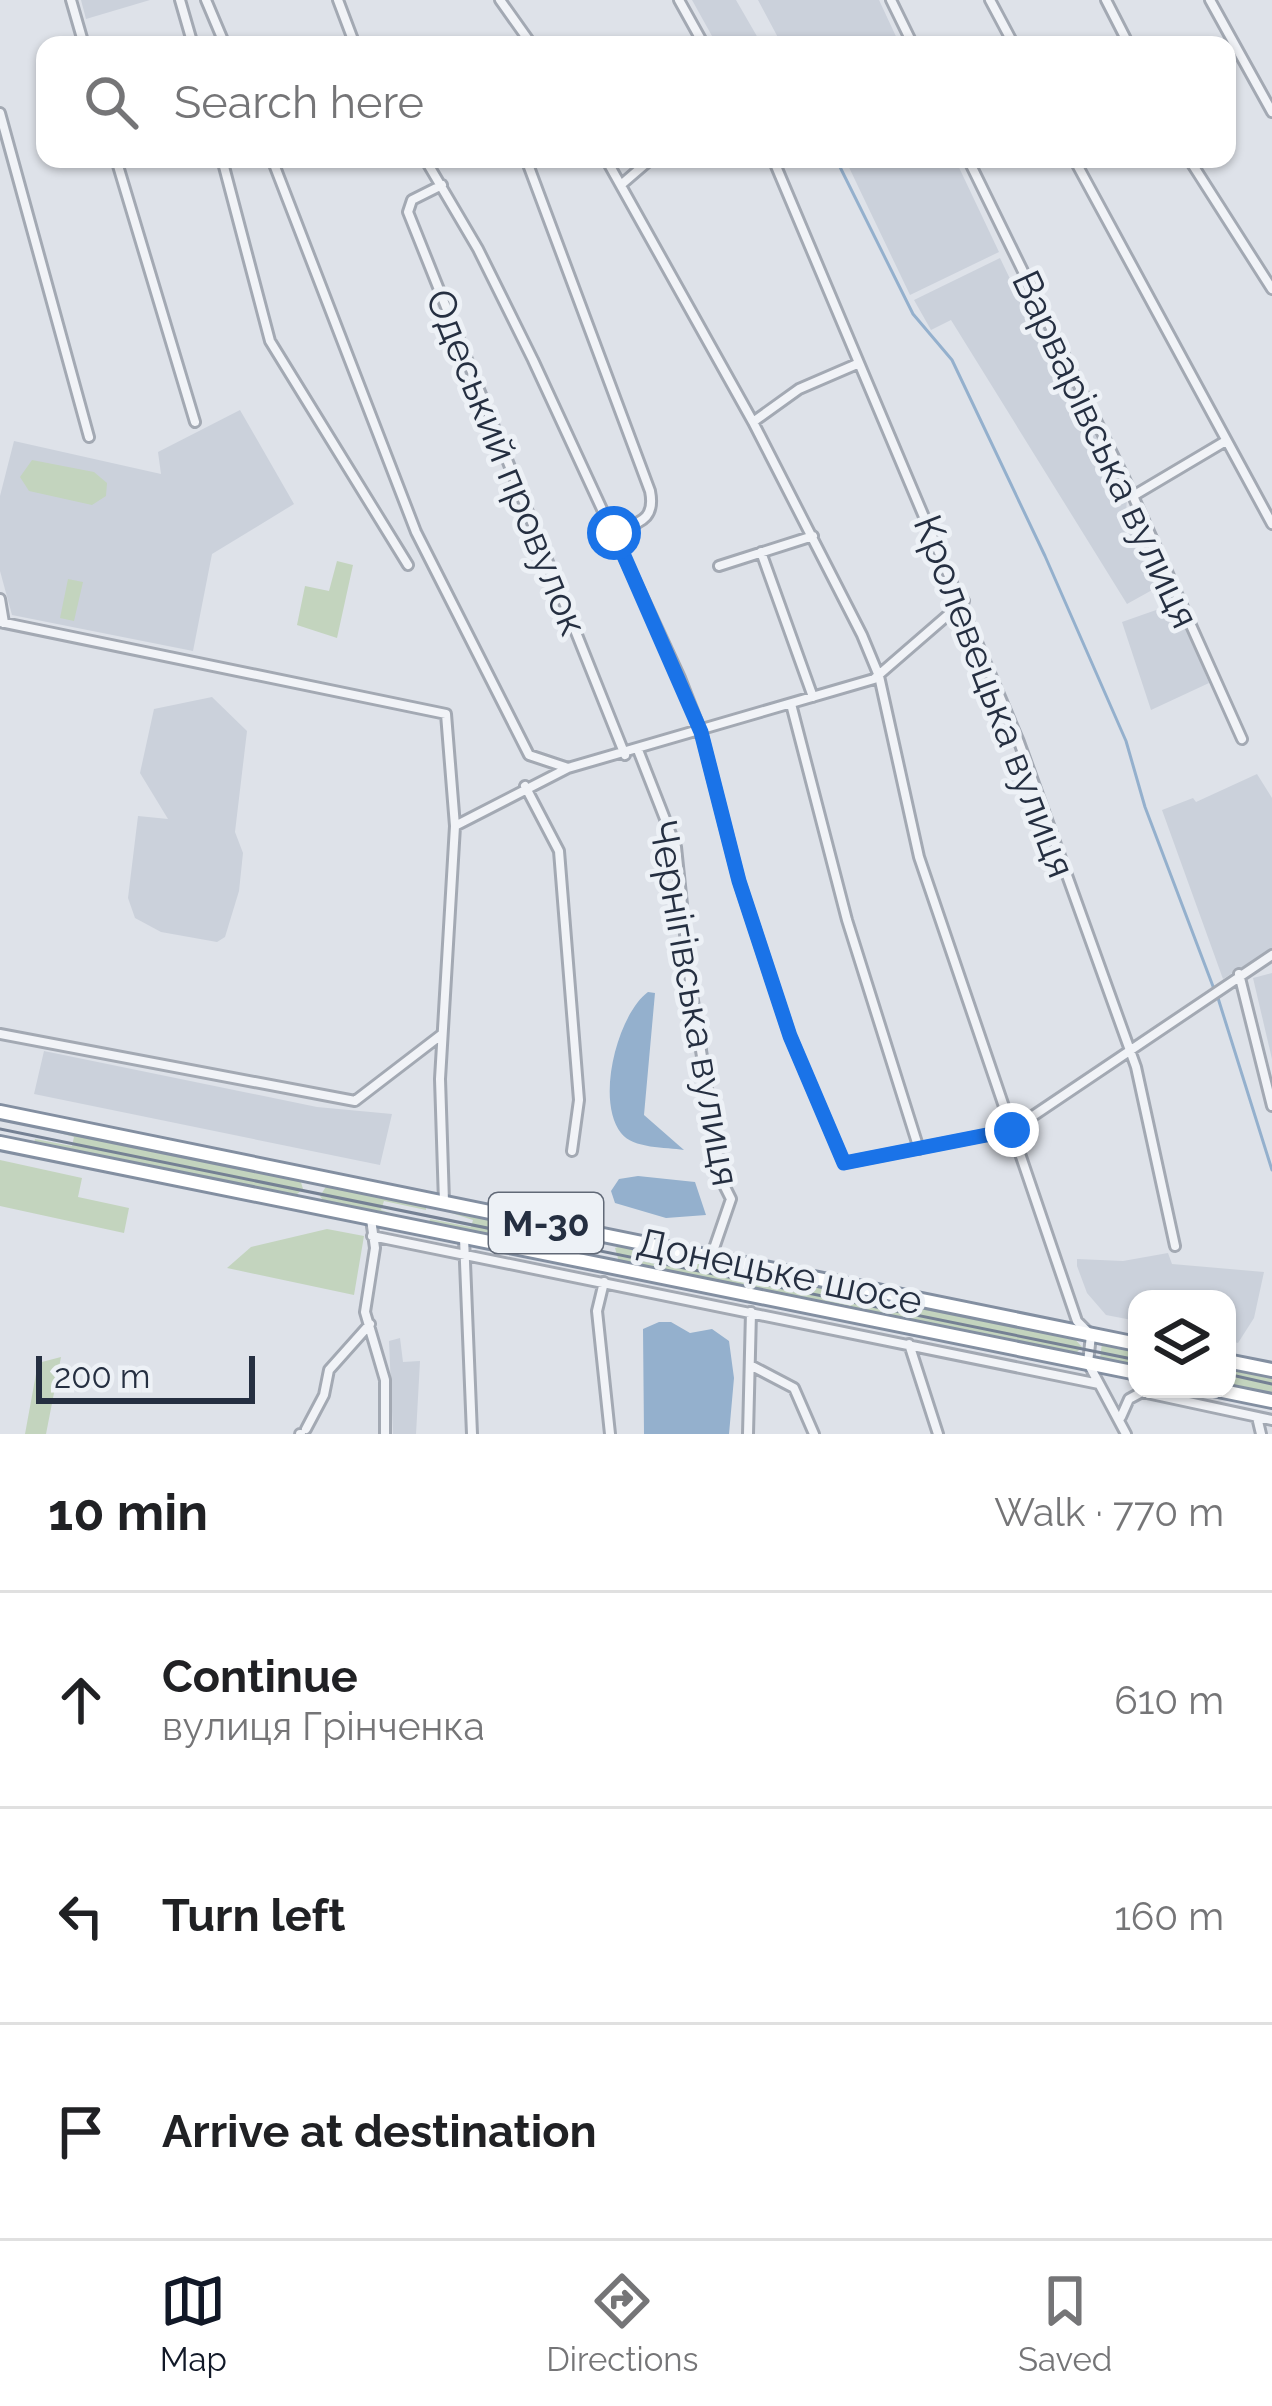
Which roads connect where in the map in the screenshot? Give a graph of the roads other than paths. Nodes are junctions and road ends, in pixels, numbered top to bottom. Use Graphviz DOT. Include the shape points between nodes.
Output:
graph roads {
  1 [pos="71,0"];
  2 [pos="180,0"];
  3 [pos="206,0"];
  4 [pos="338,0"];
  5 [pos="500,0"];
  6 [pos="679,0"];
  7 [pos="891,0"];
  8 [pos="990,0"];
  9 [pos="1106,0"];
  10 [pos="1210,0"];
  11 [pos="81,36"];
  12 [pos="190,36"];
  13 [pos="221,36"];
  14 [pos="352,36"];
  15 [pos="524,36"];
  16 [pos="699,36"];
  17 [pos="909,36"];
  18 [pos="1009,36"];
  19 [pos="1124,36"];
  20 [pos="1230,36"];
  21 [pos="1236,47"];
  22 [pos="0,112"];
  23 [pos="1272,112"];
  24 [pos="119,168"];
  25 [pos="224,168"];
  26 [pos="275,168"];
  27 [pos="430,168"];
  28 [pos="529,168"];
  29 [pos="612,168"];
  30 [pos="641,168"];
  31 [pos="777,168"];
  32 [pos="972,168"];
  33 [pos="1079,168"];
  34 [pos="1196,168"];
  35 [pos="622,184"];
  36 [pos="442,185"];
  37 [pos="1272,289"];
  38 [pos="857,364"];
  39 [pos="195,422"];
  40 [pos="753,422"];
  41 [pos="89,437"];
  42 [pos="1224,442"];
  43 [pos="1132,496"];
  44 [pos="1272,524"];
  45 [pos="614,533"];
  46 [pos="813,536"];
  47 [pos="761,552"];
  48 [pos="408,565"];
  49 [pos="719,566"];
  50 [pos="0,599"];
  51 [pos="964,601"];
  52 [pos="2,623"];
  53 [pos="879,676"];
  54 [pos="813,697"];
  55 [pos="791,704"];
  56 [pos="701,732"];
  57 [pos="1242,739"];
  58 [pos="638,750"];
  59 [pos="625,754"];
  60 [pos="529,755"];
  61 [pos="568,768"];
  62 [pos="536,780"];
  63 [pos="525,787"];
  64 [pos="455,826"];
  65 [pos="1272,955"];
  66 [pos="1239,974"];
  67 [pos="0,1034"];
  68 [pos="442,1034"];
  69 [pos="1128,1050"];
  70 [pos="1272,1106"];
  71 [pos="0,1112"];
  72 [pos="1012,1130"];
  73 [pos="0,1143"];
  74 [pos="919,1149"];
  75 [pos="572,1151"];
  76 [pos="313,1176"];
  77 [pos="445,1202"];
  78 [pos="308,1206"];
  79 [pos="370,1219"];
  80 [pos="372,1236"];
  81 [pos="609,1236"];
  82 [pos="464,1237"];
  83 [pos="1175,1246"];
  84 [pos="461,1256"];
  85 [pos="711,1257"];
  86 [pos="604,1266"];
  87 [pos="604,1282"];
  88 [pos="739,1293"];
  89 [pos="736,1309"];
  90 [pos="751,1312"];
  91 [pos="370,1324"];
  92 [pos="1091,1335"];
  93 [pos="1128,1341"];
  94 [pos="908,1342"];
  95 [pos="1088,1363"];
  96 [pos="1236,1363"];
  97 [pos="750,1365"];
  98 [pos="1272,1370"];
  99 [pos="1128,1371"];
  100 [pos="1101,1384"];
  101 [pos="1236,1394"];
  102 [pos="1272,1401"];
  103 [pos="1258,1417"];
  104 [pos="1120,1418"];
  105 [pos="1272,1420"];
  106 [pos="302,1432"];
  107 [pos="385,1434"];
  108 [pos="472,1434"];
  109 [pos="610,1434"];
  110 [pos="748,1434"];
  111 [pos="814,1434"];
  112 [pos="938,1434"];
  113 [pos="1126,1434"];
  114 [pos="1261,1434"];
  1 -- 11 [label="street"];
  2 -- 12 [label="street"];
  3 -- 13 [label="street"];
  4 -- 14 [label="street"];
  5 -- 15 [label="street"];
  6 -- 16 [label="street"];
  7 -- 17 [label="street"];
  8 -- 18 [label="street"];
  9 -- 19 [label="street"];
  10 -- 20 [label="street"];
  21 -- 23 [label="street"];
  22 -- 41 [label="street"];
  24 -- 39 [label="street"];
  25 -- 48 [label="street" via="270,341"];
  26 -- 60 [label="street" via="416,532"];
  27 -- 36 [label="street"];
  28 -- 45 [label="street" via="654,508"];
  29 -- 35 [label="street"];
  30 -- 35 [label="street"];
  31 -- 38 [label="street, Кролевецька вулиця"];
  32 -- 43 [label="street, Варварівська вулиця"];
  33 -- 42 [label="street"];
  34 -- 37 [label="street"];
  35 -- 40 [label="street"];
  36 -- 45 [label="street"];
  36 -- 59 [label="street, Одеський провулок" via="412,200 408,212"];
  38 -- 40 [label="street" via="799,389"];
  38 -- 51 [label="street, Кролевецька вулиця"];
  40 -- 46 [label="street"];
  42 -- 43 [label="street"];
  42 -- 44 [label="street"];
  43 -- 57 [label="street, Варварівська вулиця"];
  45 -- 56 [label="street"];
  46 -- 47 [label="street"];
  46 -- 53 [label="street"];
  47 -- 49 [label="street"];
  47 -- 54 [label="street"];
  50 -- 52 [label="street"];
  51 -- 53 [label="street"];
  51 -- 69 [label="street, Кролевецька вулиця"];
  52 -- 64 [label="street" via="446,714"];
  53 -- 54 [label="street"];
  53 -- 72 [label="street" via="907,817"];
  54 -- 55 [label="street"];
  55 -- 56 [label="street"];
  55 -- 74 [label="street"];
  56 -- 58 [label="street"];
  56 -- 74 [label="street" via="790,1036 844,1163"];
  58 -- 59 [label="street"];
  58 -- 85 [label="street, Чернігівська вулиця" via="676,848 690,982 731,1199"];
  59 -- 61 [label="street"];
  60 -- 61 [label="street"];
  60 -- 62 [label="street"];
  61 -- 62 [label="street"];
  62 -- 63 [label="street"];
  63 -- 64 [label="street"];
  63 -- 75 [label="street" via="559,850 579,1100"];
  64 -- 68 [label="street"];
  65 -- 66 [label="street"];
  66 -- 69 [label="street"];
  66 -- 70 [label="street"];
  67 -- 68 [label="street" via="355,1101"];
  68 -- 77 [label="street"];
  69 -- 72 [label="street"];
  69 -- 83 [label="street, Кролевецька вулиця"];
  71 -- 76 [label="highway, Донецьке шосе / М-30"];
  72 -- 74 [label="street"];
  72 -- 92 [label="street" via="1077,1321"];
  73 -- 78 [label="highway, Донецьке шосе / М-30"];
  76 -- 77 [label="highway, Донецьке шосе / М-30"];
  76 -- 78 [label="highway"];
  77 -- 81 [label="highway, Донецьке шосе / М-30"];
  78 -- 79 [label="highway, Донецьке шосе / М-30"];
  79 -- 80 [label="street"];
  79 -- 82 [label="highway, Донецьке шосе / М-30"];
  80 -- 84 [label="street, Донецьке шосе"];
  80 -- 91 [label="street" via="364,1297"];
  81 -- 85 [label="highway, Донецьке шосе / М-30"];
  81 -- 86 [label="highway"];
  82 -- 84 [label="street"];
  82 -- 86 [label="highway, Донецьке шосе / М-30"];
  84 -- 87 [label="street, Донецьке шосе"];
  84 -- 108 [label="street"];
  85 -- 92 [label="highway, Донецьке шосе / М-30"];
  86 -- 88 [label="highway, Донецьке шосе / М-30"];
  87 -- 89 [label="street, Донецьке шосе"];
  87 -- 109 [label="street" via="597,1311"];
  88 -- 89 [label="street"];
  88 -- 95 [label="highway, Донецьке шосе / М-30"];
  89 -- 90 [label="street, Донецьке шосе"];
  90 -- 94 [label="street, Донецьке шосе"];
  90 -- 97 [label="street"];
  91 -- 106 [label="street" via="329,1370"];
  91 -- 107 [label="street" via="385,1380"];
  92 -- 93 [label="highway, Донецьке шосе / М-30"];
  92 -- 95 [label="street"];
  94 -- 100 [label="street, Донецьке шосе"];
  94 -- 112 [label="street"];
  95 -- 99 [label="highway, Донецьке шосе / М-30"];
  95 -- 100 [label="street"];
  96 -- 98 [label="highway"];
  97 -- 110 [label="street"];
  97 -- 111 [label="street" via="794,1388"];
  100 -- 104 [label="street"];
  101 -- 102 [label="highway"];
  103 -- 104 [label="street" via="1142,1392"];
  103 -- 105 [label="street"];
  103 -- 114 [label="street"];
  104 -- 113 [label="street"];
}
